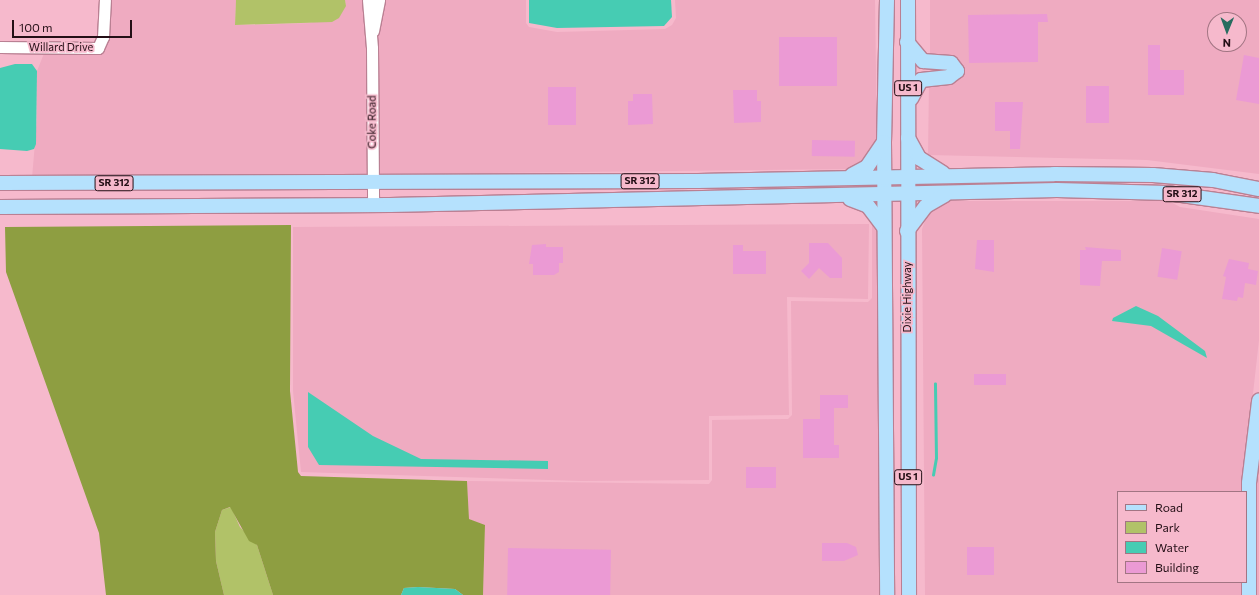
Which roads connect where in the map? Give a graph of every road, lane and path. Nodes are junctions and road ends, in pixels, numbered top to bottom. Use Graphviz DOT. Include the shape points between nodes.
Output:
graph roads {
  1 [pos="105,0"];
  2 [pos="368,0"];
  3 [pos="379,0"];
  4 [pos="887,0"];
  5 [pos="908,0"];
  6 [pos="371,40"];
  7 [pos="907,42"];
  8 [pos="0,46"];
  9 [pos="909,105"];
  10 [pos="907,135"];
  11 [pos="884,142"];
  12 [pos="945,174"];
  13 [pos="1104,174"];
  14 [pos="850,176"];
  15 [pos="885,176"];
  16 [pos="907,176"];
  17 [pos="698,181"];
  18 [pos="373,182"];
  19 [pos="0,183"];
  20 [pos="1259,189"];
  21 [pos="1104,191"];
  22 [pos="953,192"];
  23 [pos="907,194"];
  24 [pos="838,195"];
  25 [pos="885,195"];
  26 [pos="648,200"];
  27 [pos="373,205"];
  28 [pos="1259,206"];
  29 [pos="0,207"];
  30 [pos="886,231"];
  31 [pos="907,231"];
  32 [pos="1259,401"];
  33 [pos="887,545"];
  34 [pos="887,595"];
  35 [pos="893,595"];
  36 [pos="909,595"];
  37 [pos="1249,595"];
  1 -- 8 [label="street, Willard Drive" via="103,37 98,48"];
  2 -- 6 [label="street, Coke Road"];
  3 -- 6 [label="street, Coke Road"];
  4 -- 11 [label="main road, Dixie Highway / US 1"];
  5 -- 7 [label="main road, Dixie Highway / US 1"];
  6 -- 18 [label="street, Coke Road"];
  7 -- 9 [label="main road, Dixie Highway / US 1"];
  7 -- 9 [label="main road" via="923,61 951,63 957,71 949,77 920,80"];
  9 -- 10 [label="main road, Dixie Highway / US 1"];
  10 -- 12 [label="main road" via="919,158"];
  10 -- 16 [label="main road, Dixie Highway / US 1"];
  11 -- 14 [label="main road" via="867,167"];
  11 -- 15 [label="main road, Dixie Highway / US 1"];
  12 -- 13 [label="main road, SR 312"];
  12 -- 16 [label="main road, SR 312"];
  13 -- 20 [label="main road, SR 312" via="1188,178"];
  13 -- 21 [label="main road"];
  14 -- 15 [label="main road, SR 312"];
  14 -- 17 [label="main road, SR 312"];
  15 -- 16 [label="main road, SR 312"];
  15 -- 25 [label="main road, Dixie Highway / US 1"];
  16 -- 23 [label="main road, Dixie Highway / US 1"];
  17 -- 18 [label="main road, SR 312"];
  17 -- 26 [label="main road" via="692,192 666,194"];
  18 -- 19 [label="main road, SR 312"];
  18 -- 27 [label="street, Coke Road"];
  21 -- 22 [label="main road, SR 312"];
  21 -- 28 [label="main road, SR 312" via="1201,196"];
  22 -- 23 [label="main road, SR 312"];
  22 -- 31 [label="main road" via="926,206"];
  23 -- 25 [label="main road, SR 312"];
  23 -- 31 [label="main road, Dixie Highway / US 1"];
  24 -- 25 [label="main road, SR 312"];
  24 -- 26 [label="main road, SR 312"];
  24 -- 30 [label="main road" via="868,206"];
  25 -- 30 [label="main road, Dixie Highway / US 1"];
  26 -- 27 [label="main road, SR 312"];
  27 -- 29 [label="main road, SR 312"];
  30 -- 33 [label="main road, Dixie Highway / US 1"];
  31 -- 36 [label="main road, Dixie Highway / US 1"];
  32 -- 37 [label="main road" via="1249,484"];
  33 -- 34 [label="main road, Dixie Highway / US 1"];
  33 -- 35 [label="main road" via="893,557"];
}
